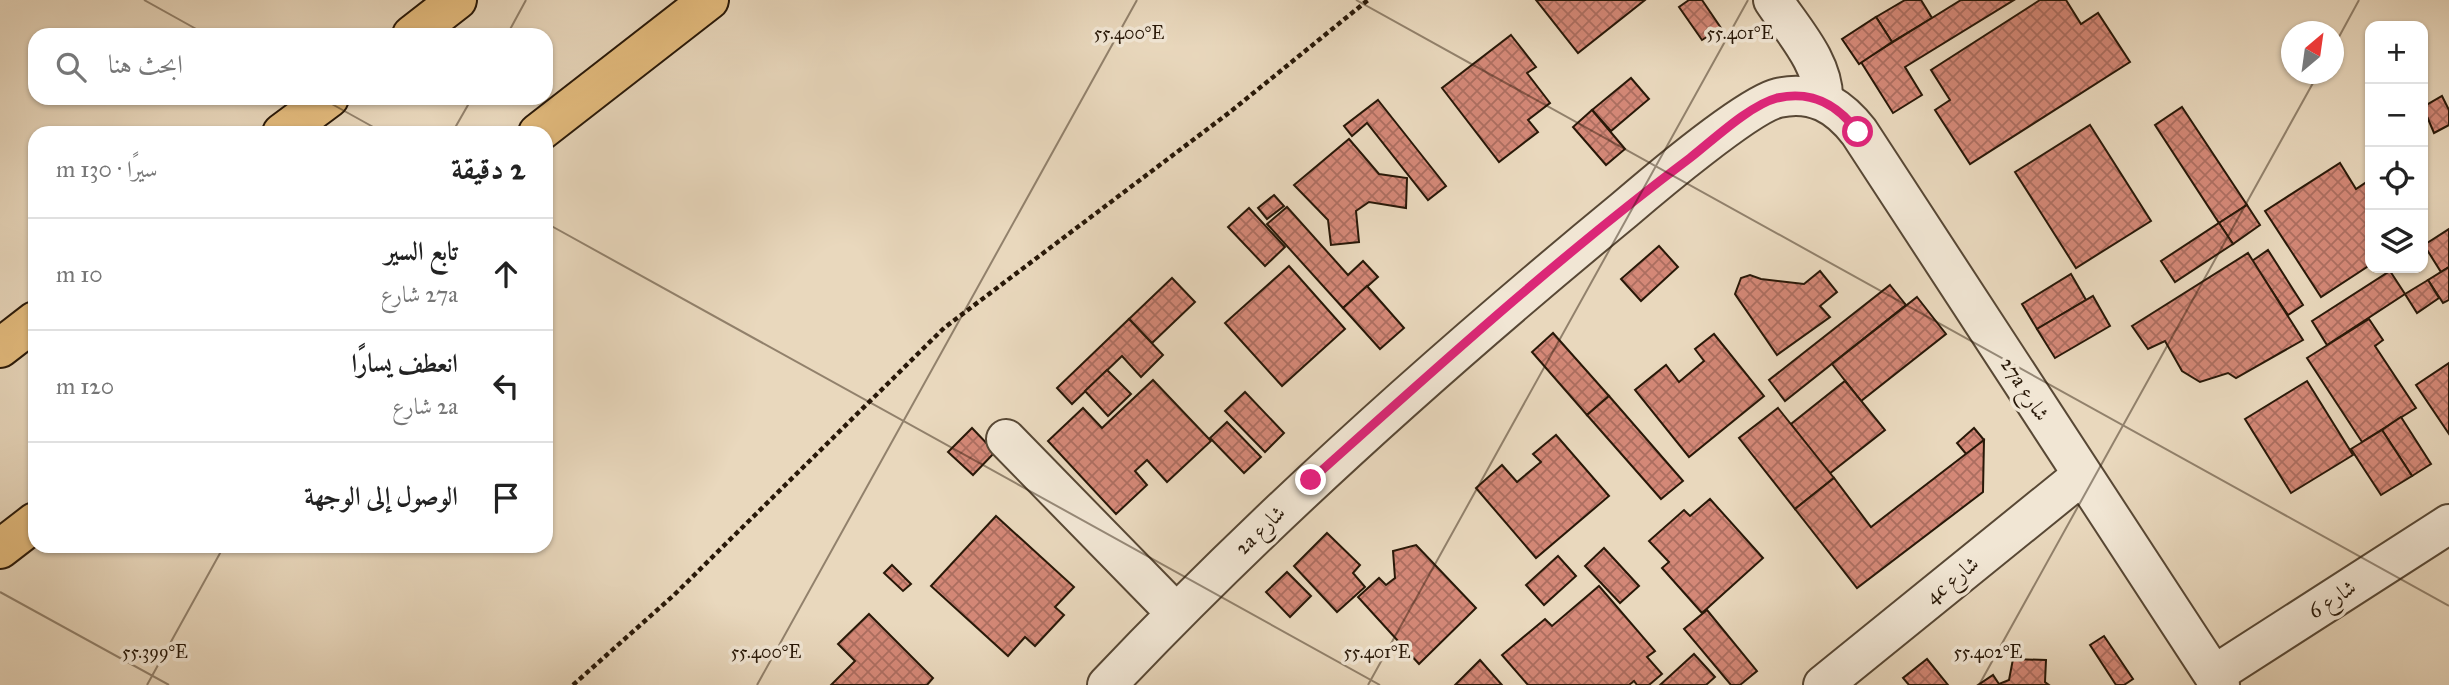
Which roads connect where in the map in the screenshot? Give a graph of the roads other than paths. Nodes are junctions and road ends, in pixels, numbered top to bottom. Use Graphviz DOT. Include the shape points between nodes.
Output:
graph roads {
  1 [pos="709,0"];
  2 [pos="1773,0"];
  3 [pos="1823,100"];
  4 [pos="319,105"];
  5 [pos="291,126"];
  6 [pos="547,126"];
  7 [pos="28,326"];
  8 [pos="0,348"];
  9 [pos="1006,439"];
  10 [pos="2081,476"];
  11 [pos="2449,524"];
  12 [pos="28,527"];
  13 [pos="0,549"];
  14 [pos="1175,612"];
  15 [pos="2217,680"];
  16 [pos="1107,685"];
  17 [pos="1823,685"];
  1 -- 6 [label="highway"];
  2 -- 3 [label="street" via="1817,68"];
  3 -- 10 [label="street, 27a شارع" via="1844,113 1858,132"];
  3 -- 14 [label="street, 2a شارع" via="1799,95 1775,99 1653,186 1481,328 1311,480"];
  4 -- 5 [label="highway"];
  7 -- 8 [label="highway"];
  9 -- 14 [label="street"];
  10 -- 15 [label="street, 27a شارع"];
  10 -- 17 [label="street, 4c شارع"];
  11 -- 15 [label="street, شارع 6"];
  12 -- 13 [label="highway"];
  14 -- 16 [label="street, 2a شارع"];
}
